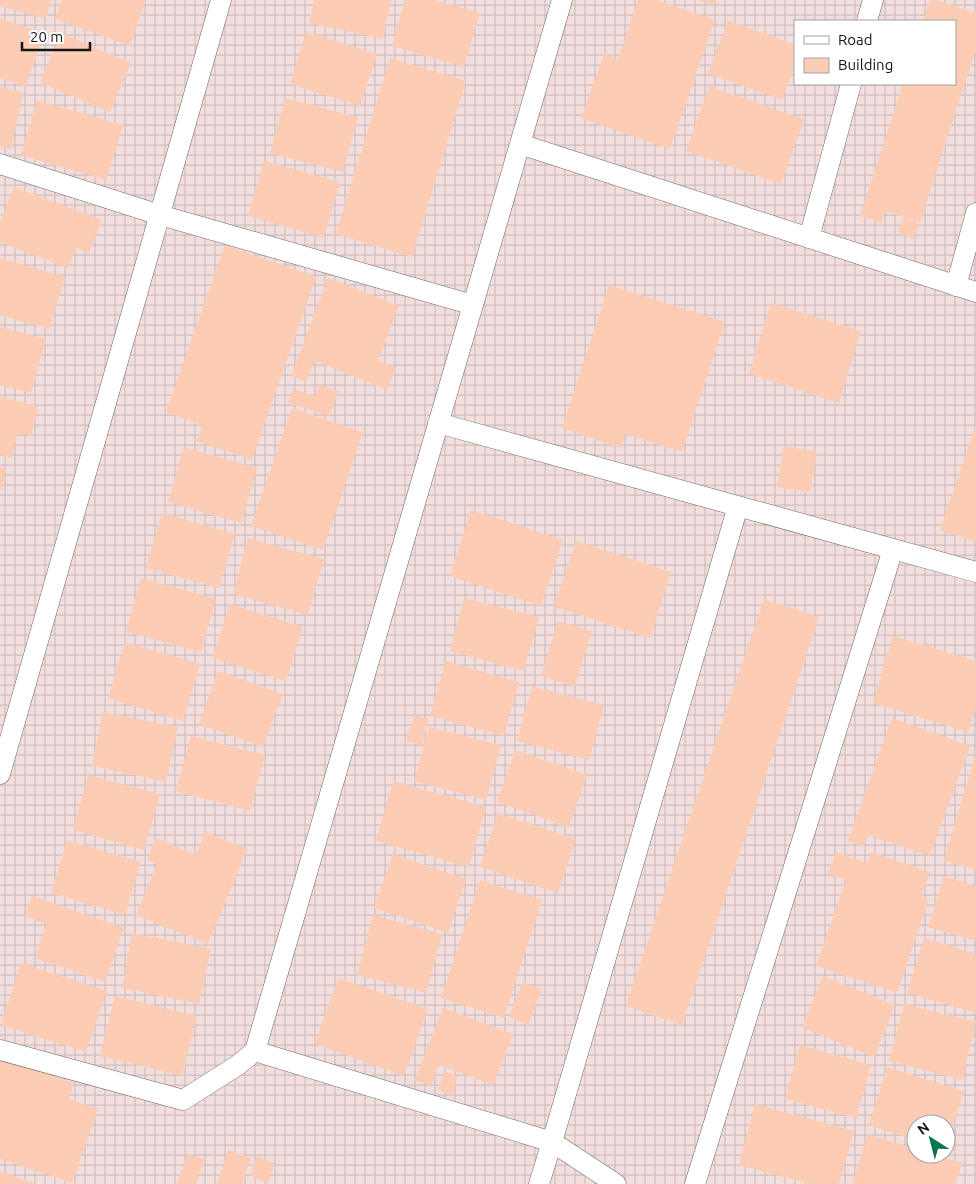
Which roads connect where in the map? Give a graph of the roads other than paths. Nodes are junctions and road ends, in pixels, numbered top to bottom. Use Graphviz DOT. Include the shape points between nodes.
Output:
graph roads {
  1 [pos="221,0"];
  2 [pos="562,0"];
  3 [pos="873,0"];
  4 [pos="867,20"];
  5 [pos="850,85"];
  6 [pos="520,144"];
  7 [pos="0,164"];
  8 [pos="976,213"];
  9 [pos="160,215"];
  10 [pos="809,238"];
  11 [pos="956,286"];
  12 [pos="976,292"];
  13 [pos="473,305"];
  14 [pos="438,423"];
  15 [pos="738,506"];
  16 [pos="893,549"];
  17 [pos="976,572"];
  18 [pos="0,774"];
  19 [pos="0,1050"];
  20 [pos="255,1051"];
  21 [pos="552,1142"];
  22 [pos="539,1184"];
  23 [pos="616,1184"];
  24 [pos="695,1184"];
  1 -- 9 [label="street"];
  2 -- 6 [label="street"];
  3 -- 4 [label="street"];
  5 -- 10 [label="street"];
  6 -- 10 [label="street"];
  6 -- 13 [label="street"];
  7 -- 9 [label="street"];
  8 -- 11 [label="street"];
  9 -- 13 [label="street"];
  9 -- 18 [label="street"];
  10 -- 11 [label="street"];
  11 -- 12 [label="street"];
  13 -- 14 [label="street"];
  14 -- 15 [label="street"];
  14 -- 20 [label="street"];
  15 -- 16 [label="street"];
  15 -- 21 [label="street"];
  16 -- 17 [label="street"];
  16 -- 24 [label="street"];
  19 -- 20 [label="street" via="183,1100"];
  20 -- 21 [label="street"];
  21 -- 22 [label="street"];
  21 -- 23 [label="street"];
}
